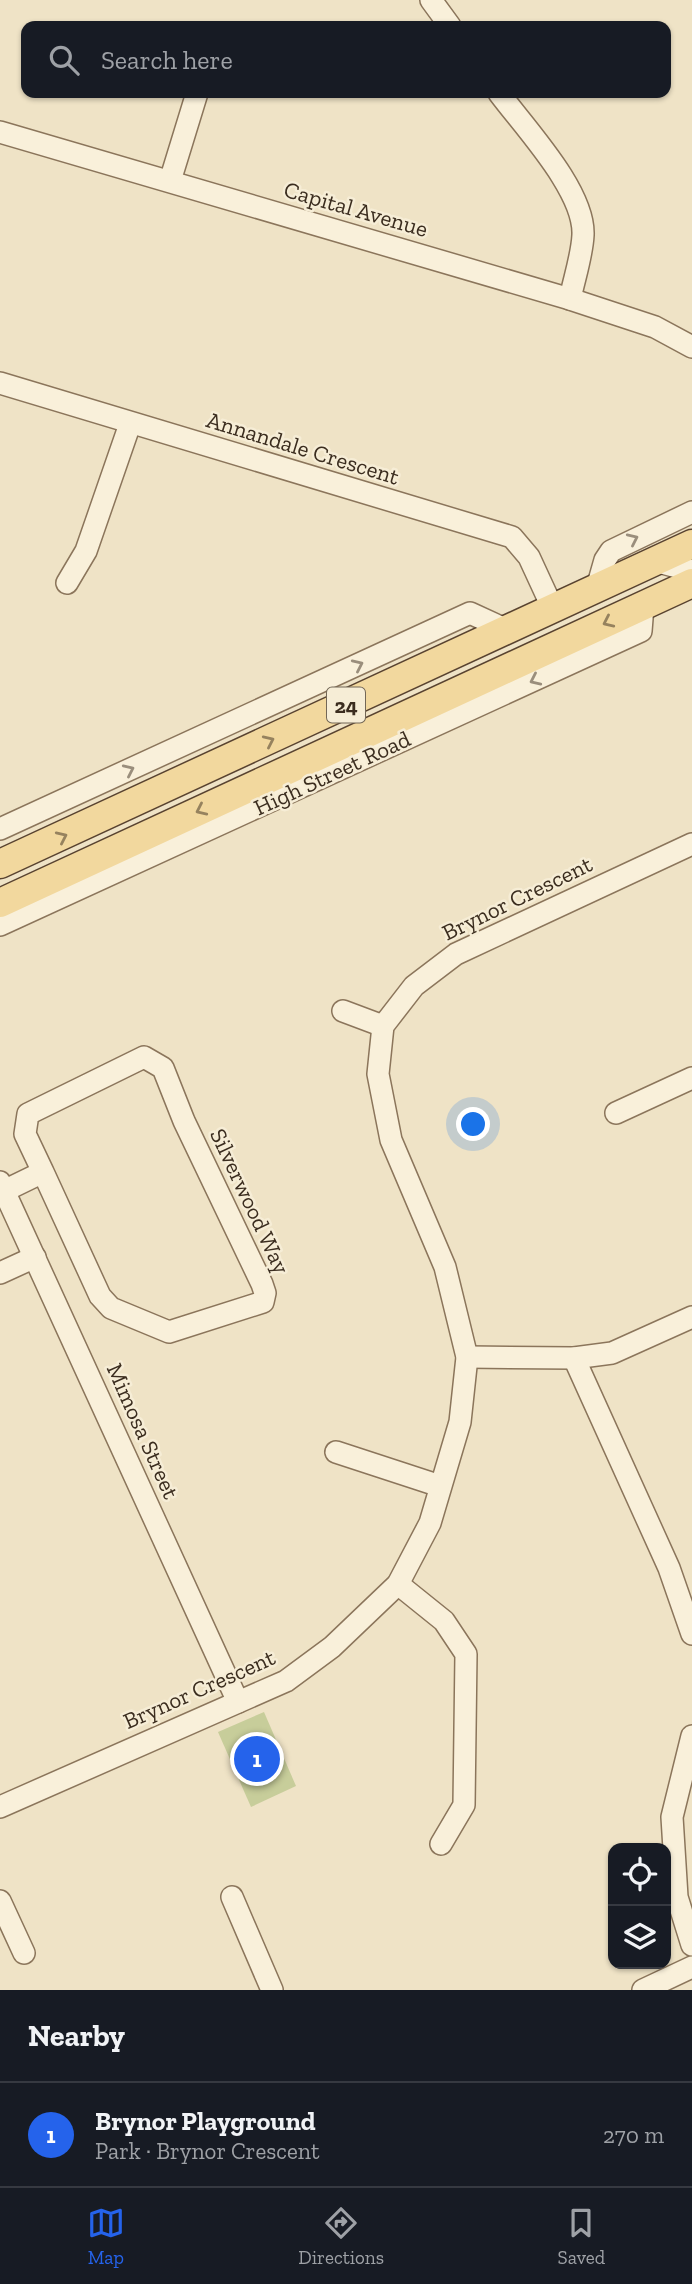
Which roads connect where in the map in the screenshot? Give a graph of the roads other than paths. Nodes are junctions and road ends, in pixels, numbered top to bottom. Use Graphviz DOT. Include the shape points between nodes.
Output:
graph roads {
  1 [pos="431,0"];
  2 [pos="446,21"];
  3 [pos="195,98"];
  4 [pos="503,98"];
  5 [pos="0,132"];
  6 [pos="170,181"];
  7 [pos="569,299"];
  8 [pos="692,347"];
  9 [pos="0,383"];
  10 [pos="130,424"];
  11 [pos="692,512"];
  12 [pos="692,544"];
  13 [pos="655,561"];
  14 [pos="692,571"];
  15 [pos="67,583"];
  16 [pos="597,588"];
  17 [pos="684,593"];
  18 [pos="643,606"];
  19 [pos="553,609"];
  20 [pos="507,630"];
  21 [pos="0,829"];
  22 [pos="692,844"];
  23 [pos="0,864"];
  24 [pos="0,903"];
  25 [pos="0,925"];
  26 [pos="343,1011"];
  27 [pos="383,1026"];
  28 [pos="692,1079"];
  29 [pos="616,1114"];
  30 [pos="43,1172"];
  31 [pos="2,1187"];
  32 [pos="35,1257"];
  33 [pos="0,1273"];
  34 [pos="692,1317"];
  35 [pos="467,1357"];
  36 [pos="574,1358"];
  37 [pos="336,1452"];
  38 [pos="440,1486"];
  39 [pos="398,1584"];
  40 [pos="692,1634"];
  41 [pos="238,1702"];
  42 [pos="692,1737"];
  43 [pos="0,1807"];
  44 [pos="441,1844"];
  45 [pos="232,1897"];
  46 [pos="0,1901"];
  47 [pos="692,1945"];
  48 [pos="24,1953"];
  49 [pos="692,1967"];
  50 [pos="272,1990"];
  51 [pos="643,1990"];
  1 -- 2 [label="street"];
  3 -- 6 [label="street"];
  4 -- 7 [label="street" via="579,207 583,234"];
  5 -- 6 [label="street, Capital Avenue"];
  6 -- 7 [label="street, Capital Avenue"];
  7 -- 8 [label="street, Capital Avenue" via="655,327"];
  9 -- 10 [label="street, Annandale Crescent"];
  10 -- 15 [label="street" via="86,551"];
  10 -- 19 [label="street, Annandale Crescent" via="512,537 534,566"];
  16 -- 11 [label="street, one-way" via="611,551"];
  12 -- 13 [label="main road, 24"];
  13 -- 14 [label="street"];
  13 -- 16 [label="main road, 24"];
  16 -- 19 [label="main road, 24"];
  17 -- 18 [label="main road, High Street Road / 24"];
  18 -- 24 [label="main road, High Street Road / 24, one-way"];
  18 -- 25 [label="street, High Street Road, one-way" via="640,631"];
  19 -- 20 [label="main road, 24"];
  21 -- 20 [label="street, one-way" via="470,613"];
  23 -- 20 [label="main road, 24, one-way"];
  22 -- 27 [label="street, Brynor Crescent" via="456,954 414,986"];
  26 -- 27 [label="street"];
  27 -- 35 [label="street, Brynor Crescent" via="378,1074 391,1140 445,1266"];
  28 -- 29 [label="street"];
  30 -- 30 [label="street, Silverwood Way" via="25,1134 28,1114 144,1057 163,1068 262,1284 262,1302 177,1332 111,1308 100,1296"];
  30 -- 31 [label="street"];
  31 -- 32 [label="street, Mimosa Street"];
  32 -- 33 [label="street"];
  32 -- 41 [label="street, Mimosa Street"];
  34 -- 36 [label="street" via="612,1353"];
  35 -- 36 [label="street"];
  35 -- 38 [label="street, Brynor Crescent" via="460,1422"];
  36 -- 40 [label="street" via="669,1568"];
  37 -- 38 [label="street"];
  38 -- 39 [label="street, Brynor Crescent" via="430,1523"];
  39 -- 41 [label="street, Brynor Crescent" via="332,1647 286,1681"];
  39 -- 44 [label="street" via="444,1621 466,1654 464,1805"];
  41 -- 43 [label="street, Brynor Crescent"];
  42 -- 47 [label="street" via="672,1817 677,1897"];
  45 -- 50 [label="street"];
  46 -- 48 [label="street"];
  49 -- 51 [label="street"];
}
